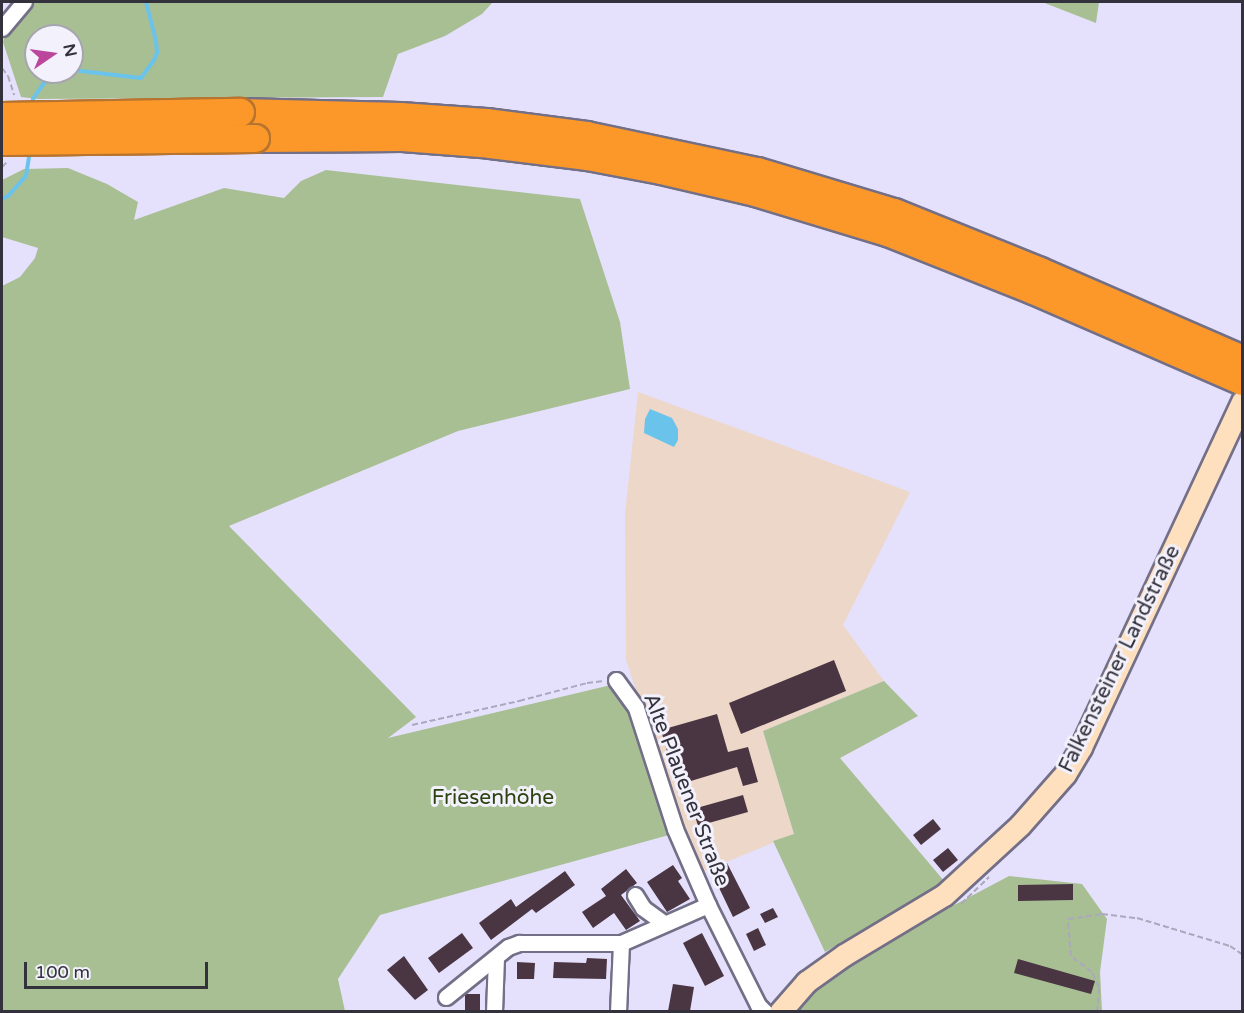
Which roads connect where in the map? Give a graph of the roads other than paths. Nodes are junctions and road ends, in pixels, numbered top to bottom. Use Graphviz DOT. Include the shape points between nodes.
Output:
graph roads {
  1 [pos="24,2"];
  2 [pos="2,28"];
  3 [pos="2,116"];
  4 [pos="2,141"];
  5 [pos="1242,359"];
  6 [pos="1242,381"];
  7 [pos="1242,401"];
  8 [pos="616,680"];
  9 [pos="635,895"];
  10 [pos="708,905"];
  11 [pos="664,923"];
  12 [pos="621,943"];
  13 [pos="496,958"];
  14 [pos="446,997"];
  15 [pos="494,1011"];
  16 [pos="618,1011"];
  17 [pos="765,1011"];
  18 [pos="780,1011"];
  1 -- 2 [label="street"];
  3 -- 5 [label="highway, bridge" via="240,112 400,116 586,135 758,171 894,212"];
  4 -- 6 [label="highway, bridge" via="402,137 597,158 755,192 898,236 1034,290"];
  7 -- 18 [label="main road, Falkensteiner Landstraße" via="1065,774 1020,825 944,895 844,955 806,982"];
  8 -- 10 [label="street, Alte Plauener Straße" via="636,708 675,829"];
  9 -- 11 [label="street" via="643,908"];
  10 -- 11 [label="street"];
  10 -- 17 [label="street, Alte Plauener Straße" via="758,1005"];
  11 -- 12 [label="street"];
  12 -- 13 [label="street" via="519,943"];
  12 -- 16 [label="street"];
  13 -- 14 [label="street"];
  13 -- 15 [label="street"];
}
